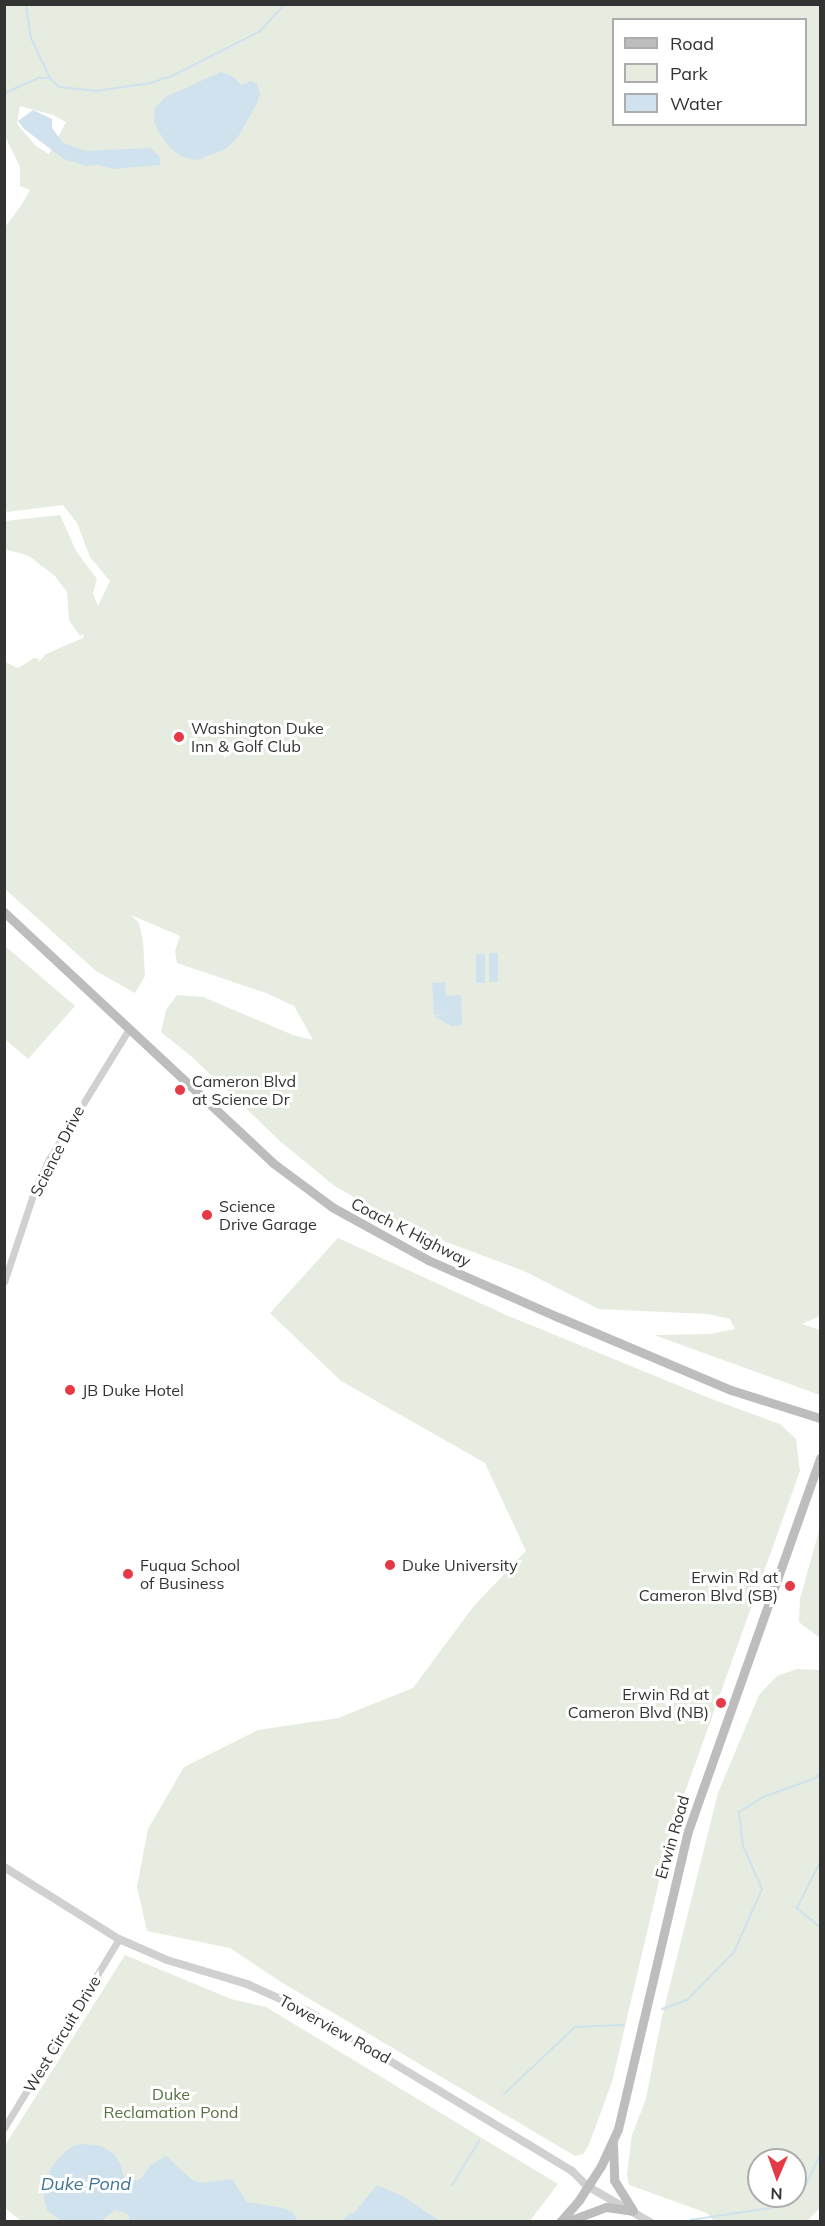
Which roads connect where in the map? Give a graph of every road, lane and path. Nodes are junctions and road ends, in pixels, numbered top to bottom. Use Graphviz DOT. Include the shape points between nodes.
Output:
graph roads {
  1 [pos="4,912"];
  2 [pos="129,1029"];
  3 [pos="4,1282"];
  4 [pos="820,1418"];
  5 [pos="820,1458"];
  6 [pos="4,1867"];
  7 [pos="119,1939"];
  8 [pos="4,2128"];
  9 [pos="613,2141"];
  10 [pos="587,2186"];
  11 [pos="633,2211"];
  12 [pos="560,2222"];
  13 [pos="566,2222"];
  14 [pos="650,2222"];
  1 -- 2 [label="main road, Coach K Highway"];
  2 -- 3 [label="street, Science Drive" via="50,1159 35,1190"];
  2 -- 4 [label="main road, Coach K Highway" via="273,1163 371,1231 428,1260 693,1375"];
  5 -- 9 [label="main road, Erwin Road" via="691,1821"];
  6 -- 7 [label="street, Towerview Road"];
  7 -- 8 [label="street, West Circuit Drive"];
  7 -- 10 [label="street, Towerview Road" via="167,1960 247,1984 307,2011 526,2142 572,2171"];
  9 -- 10 [label="main road, Erwin Road"];
  9 -- 11 [label="main road" via="614,2180"];
  10 -- 11 [label="street, Towerview Road"];
  10 -- 12 [label="main road, Erwin Road"];
  11 -- 13 [label="main road" via="606,2207"];
  11 -- 14 [label="street, Towerview Road"];
}
